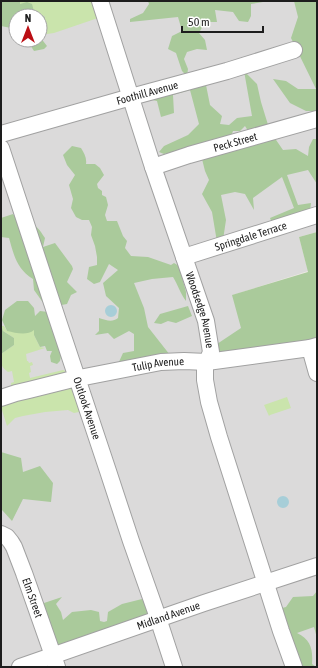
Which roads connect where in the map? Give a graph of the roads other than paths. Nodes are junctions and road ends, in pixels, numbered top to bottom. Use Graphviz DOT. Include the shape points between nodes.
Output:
graph roads {
  1 [pos="100,1"];
  2 [pos="294,50"];
  3 [pos="131,97"];
  4 [pos="317,119"];
  5 [pos="1,134"];
  6 [pos="1,148"];
  7 [pos="153,167"];
  8 [pos="317,215"];
  9 [pos="184,257"];
  10 [pos="314,347"];
  11 [pos="207,362"];
  12 [pos="317,373"];
  13 [pos="78,379"];
  14 [pos="1,398"];
  15 [pos="1,534"];
  16 [pos="317,566"];
  17 [pos="266,582"];
  18 [pos="158,619"];
  19 [pos="55,662"];
  20 [pos="20,667"];
  21 [pos="174,667"];
  22 [pos="294,667"];
  1 -- 3 [label="street, Woodsedge Avenue"];
  2 -- 3 [label="street, Foothill Avenue"];
  3 -- 5 [label="street, Foothill Avenue"];
  3 -- 7 [label="street, Woodsedge Avenue"];
  4 -- 7 [label="street, Peck Street"];
  6 -- 13 [label="street, Outlook Avenue"];
  7 -- 9 [label="street, Woodsedge Avenue"];
  8 -- 9 [label="street, Springdale Terrace"];
  9 -- 11 [label="street, Woodsedge Avenue" via="208,330 212,352"];
  10 -- 11 [label="street, Tulip Avenue"];
  10 -- 12 [label="street"];
  11 -- 13 [label="street, Tulip Avenue" via="161,362"];
  11 -- 17 [label="street, Woodsedge Avenue" via="204,374 211,408"];
  13 -- 14 [label="street, Tulip Avenue"];
  13 -- 18 [label="street, Outlook Avenue"];
  15 -- 19 [label="street, Elm Street" via="14,547"];
  16 -- 17 [label="street, Midland Avenue"];
  17 -- 18 [label="street, Midland Avenue"];
  17 -- 22 [label="street, Woodsedge Avenue"];
  18 -- 19 [label="street, Midland Avenue"];
  18 -- 21 [label="street, Outlook Avenue"];
  19 -- 20 [label="street, Midland Avenue"];
}
